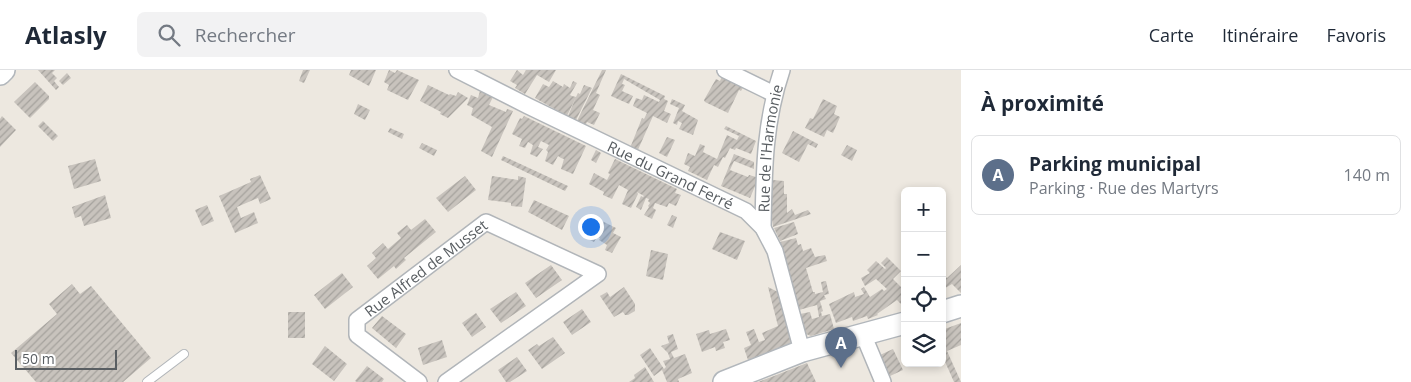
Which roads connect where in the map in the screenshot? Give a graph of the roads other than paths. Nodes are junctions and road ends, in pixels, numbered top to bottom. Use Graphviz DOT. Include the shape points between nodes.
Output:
graph roads {
  1 [pos="4,70"];
  2 [pos="457,70"];
  3 [pos="725,70"];
  4 [pos="782,70"];
  5 [pos="0,74"];
  6 [pos="774,94"];
  7 [pos="763,228"];
  8 [pos="961,306"];
  9 [pos="946,311"];
  10 [pos="901,324"];
  11 [pos="863,334"];
  12 [pos="802,351"];
  13 [pos="184,354"];
  14 [pos="147,382"];
  15 [pos="419,382"];
  16 [pos="446,382"];
  17 [pos="724,382"];
  18 [pos="883,382"];
  1 -- 5 [label="street"];
  2 -- 7 [label="street, Rue du Grand Ferré" via="746,211"];
  3 -- 6 [label="street"];
  4 -- 6 [label="street, Rue de l'Harmonie"];
  6 -- 7 [label="street, Rue de l'Harmonie" via="764,155"];
  7 -- 12 [label="street, Rue du Grand Ferré" via="775,251"];
  8 -- 9 [label="street"];
  10 -- 11 [label="street"];
  11 -- 12 [label="street"];
  11 -- 18 [label="street"];
  12 -- 17 [label="street"];
  13 -- 14 [label="lane"];
  15 -- 16 [label="street, Rue Alfred de Musset" via="358,335 358,320 486,222 598,274"];
}
